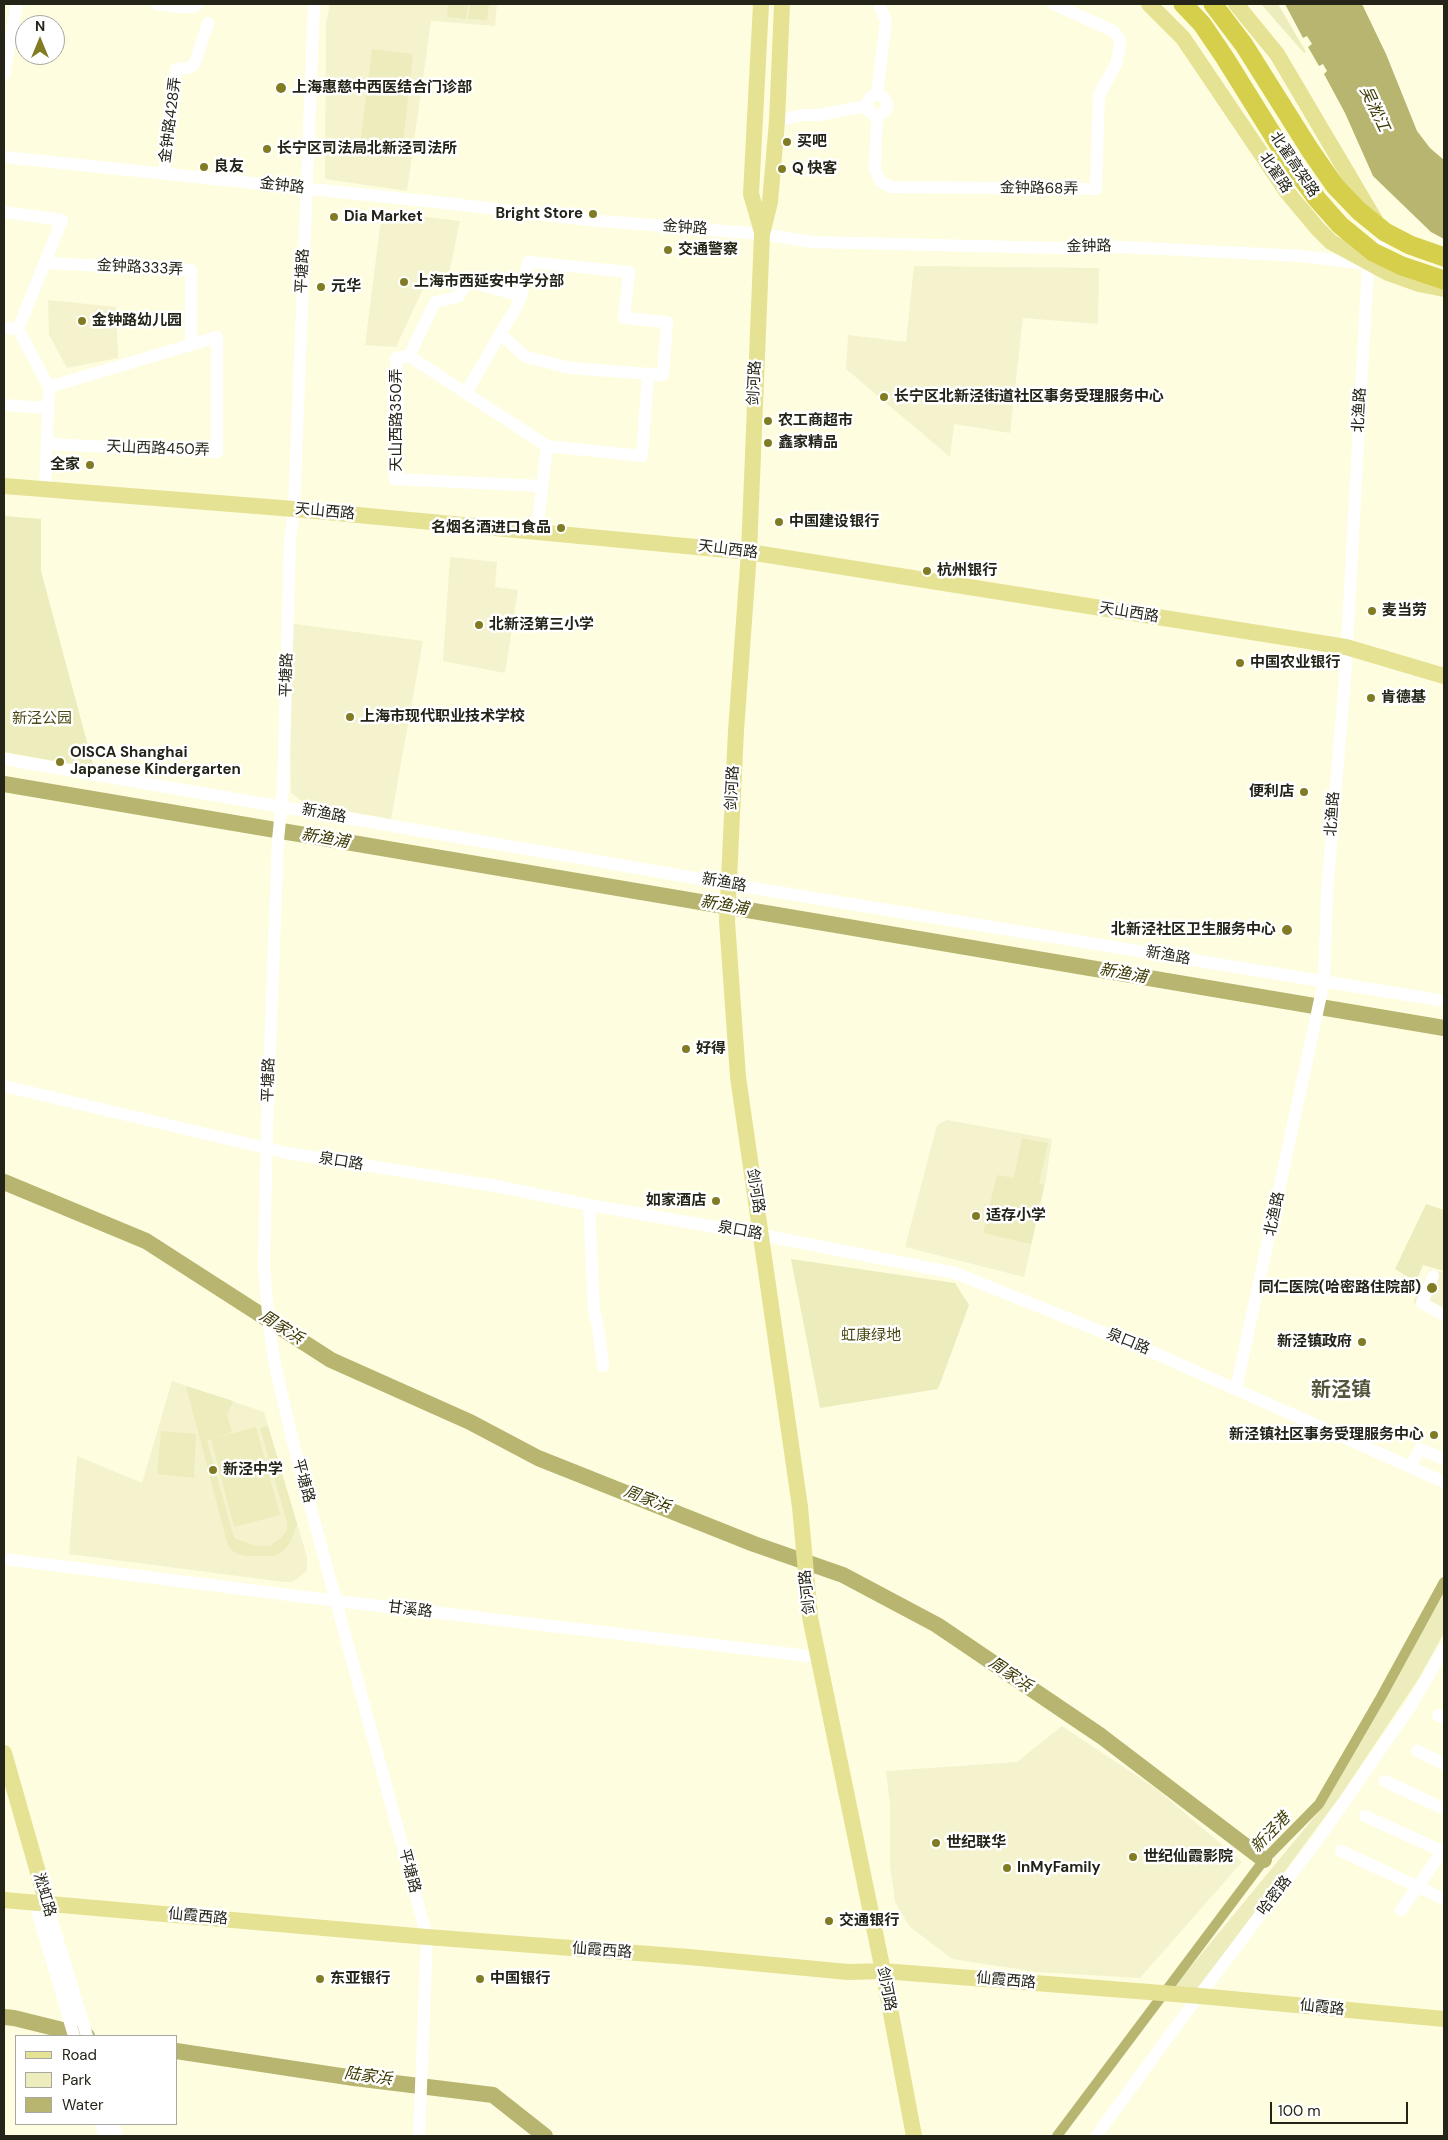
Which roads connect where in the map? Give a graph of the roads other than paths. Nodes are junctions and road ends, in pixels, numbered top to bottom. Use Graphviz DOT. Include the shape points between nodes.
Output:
graph roads {
  1 [pos="17,4"];
  2 [pos="157,4"];
  3 [pos="198,4"];
  4 [pos="314,4"];
  5 [pos="761,4"];
  6 [pos="771,4"];
  7 [pos="782,4"];
  8 [pos="878,4"];
  9 [pos="1054,4"];
  10 [pos="1149,4"];
  11 [pos="1184,4"];
  12 [pos="1213,4"];
  13 [pos="1236,4"];
  14 [pos="208,23"];
  15 [pos="4,75"];
  16 [pos="877,95"];
  17 [pos="872,111"];
  18 [pos="778,121"];
  19 [pos="4,157"];
  20 [pos="164,173"];
  21 [pos="306,189"];
  22 [pos="4,212"];
  23 [pos="762,234"];
  24 [pos="1387,237"];
  25 [pos="1444,257"];
  26 [pos="44,263"];
  27 [pos="1444,263"];
  28 [pos="1368,264"];
  29 [pos="1444,280"];
  30 [pos="1444,290"];
  31 [pos="522,296"];
  32 [pos="4,328"];
  33 [pos="18,329"];
  34 [pos="500,334"];
  35 [pos="190,344"];
  36 [pos="409,356"];
  37 [pos="648,374"];
  38 [pos="49,387"];
  39 [pos="466,393"];
  40 [pos="4,405"];
  41 [pos="49,408"];
  42 [pos="48,444"];
  43 [pos="547,446"];
  44 [pos="4,486"];
  45 [pos="541,486"];
  46 [pos="45,489"];
  47 [pos="294,509"];
  48 [pos="537,531"];
  49 [pos="749,552"];
  50 [pos="1346,647"];
  51 [pos="1444,676"];
  52 [pos="4,759"];
  53 [pos="280,812"];
  54 [pos="728,884"];
  55 [pos="1324,981"];
  56 [pos="1444,1002"];
  57 [pos="4,1086"];
  58 [pos="268,1149"];
  59 [pos="589,1205"];
  60 [pos="762,1235"];
  61 [pos="1433,1276"];
  62 [pos="1444,1315"];
  63 [pos="602,1366"];
  64 [pos="1236,1389"];
  65 [pos="1444,1459"];
  66 [pos="1410,1467"];
  67 [pos="1444,1482"];
  68 [pos="4,1559"];
  69 [pos="337,1601"];
  70 [pos="1444,1649"];
  71 [pos="817,1657"];
  72 [pos="1417,1751"];
  73 [pos="4,1753"];
  74 [pos="1444,1764"];
  75 [pos="1385,1781"];
  76 [pos="4,1794"];
  77 [pos="1444,1809"];
  78 [pos="1365,1816"];
  79 [pos="1341,1851"];
  80 [pos="1444,1851"];
  81 [pos="1416,1886"];
  82 [pos="1444,1899"];
  83 [pos="4,1900"];
  84 [pos="41,1904"];
  85 [pos="1400,1910"];
  86 [pos="427,1937"];
  87 [pos="882,1971"];
  88 [pos="68,1996"];
  89 [pos="1200,1996"];
  90 [pos="1444,2019"];
  91 [pos="74,2035"];
  92 [pos="87,2035"];
  93 [pos="419,2136"];
  94 [pos="914,2136"];
  95 [pos="1096,2136"];
  1 -- 15 [label="street"];
  2 -- 3 [label="street" via="194,7"];
  4 -- 21 [label="street, 平塘路"];
  5 -- 23 [label="main road, 剑河路" via="751,194"];
  6 -- 23 [label="main road"];
  7 -- 18 [label="main road, 剑河路"];
  8 -- 16 [label="street, 金钟路68弄" via="886,21"];
  9 -- 17 [label="street, 金钟路68弄" via="1113,31 1119,38 1116,64 1099,95 1096,190 890,187 880,181 875,169"];
  10 -- 28 [label="main road, 北翟路" via="1183,38 1287,192 1318,229 1331,242"];
  11 -- 29 [label="highway, 北翟高架路" via="1202,24 1289,161 1340,225 1373,252"];
  12 -- 25 [label="highway, 北翟高架路" via="1244,45 1335,186 1385,232"];
  13 -- 24 [label="main road" via="1277,54"];
  14 -- 20 [label="street, 金钟路428弄" via="195,63 190,68 176,69"];
  16 -- 17 [label="street" via="870,99"];
  16 -- 17 [label="street, 金钟路68弄" via="885,99 887,106 885,112"];
  17 -- 18 [label="street" via="802,115"];
  18 -- 23 [label="main road, 剑河路" via="770,202"];
  19 -- 20 [label="street, 金钟路"];
  20 -- 21 [label="street, 金钟路"];
  21 -- 23 [label="street, 金钟路" via="580,220"];
  21 -- 47 [label="street, 平塘路"];
  22 -- 26 [label="street" via="62,220"];
  23 -- 28 [label="street, 金钟路" via="812,242 1058,248 1102,246 1302,256"];
  23 -- 49 [label="main road, 剑河路"];
  24 -- 27 [label="main road" via="1421,257"];
  24 -- 28 [label="street"];
  26 -- 33 [label="street"];
  26 -- 35 [label="street, 金钟路333弄" via="191,270"];
  28 -- 30 [label="main road, 北翟路" via="1418,284"];
  28 -- 50 [label="street, 北渔路"];
  31 -- 34 [label="street"];
  31 -- 36 [label="street" via="468,281 458,297 436,302"];
  31 -- 37 [label="street" via="528,262 628,272 624,318 668,322 663,375"];
  32 -- 33 [label="street"];
  33 -- 38 [label="street"];
  34 -- 37 [label="street" via="526,357 570,368"];
  34 -- 39 [label="street"];
  35 -- 38 [label="street, 天山西路450弄"];
  35 -- 42 [label="street, 天山西路450弄" via="217,336 217,452"];
  36 -- 39 [label="street, 天山西路350弄"];
  36 -- 45 [label="street, 天山西路350弄" via="396,358 395,479"];
  37 -- 43 [label="street, 天山西路350弄" via="642,456"];
  38 -- 41 [label="street"];
  39 -- 43 [label="street, 天山西路350弄"];
  40 -- 41 [label="street"];
  41 -- 42 [label="street"];
  42 -- 46 [label="street"];
  43 -- 45 [label="street"];
  44 -- 46 [label="main road, 天山西路"];
  45 -- 48 [label="street"];
  46 -- 47 [label="main road, 天山西路"];
  47 -- 48 [label="main road, 天山西路"];
  47 -- 53 [label="street, 平塘路" via="290,541"];
  48 -- 49 [label="main road, 天山西路"];
  49 -- 50 [label="main road, 天山西路"];
  49 -- 54 [label="main road, 剑河路"];
  50 -- 51 [label="main road, 天山西路"];
  50 -- 55 [label="street, 北渔路" via="1327,893"];
  52 -- 53 [label="street, 新渔路"];
  53 -- 54 [label="street, 新渔路" via="390,827"];
  53 -- 58 [label="street, 平塘路"];
  54 -- 55 [label="street, 新渔路"];
  54 -- 60 [label="main road, 剑河路" via="727,922 738,1077"];
  55 -- 56 [label="street, 新渔路"];
  55 -- 64 [label="street, 北渔路"];
  57 -- 58 [label="street, 泉口路"];
  58 -- 59 [label="street, 泉口路" via="496,1186"];
  58 -- 69 [label="street, 平塘路" via="264,1267 275,1366"];
  59 -- 60 [label="street, 泉口路"];
  59 -- 63 [label="street" via="594,1312"];
  60 -- 64 [label="street, 泉口路" via="955,1273"];
  60 -- 71 [label="main road, 剑河路" via="800,1507"];
  61 -- 62 [label="street" via="1422,1303"];
  64 -- 66 [label="street, 泉口路"];
  65 -- 66 [label="street" via="1420,1449"];
  66 -- 67 [label="street, 泉口路"];
  68 -- 69 [label="street, 甘溪路"];
  69 -- 71 [label="street, 甘溪路"];
  69 -- 86 [label="street, 平塘路"];
  70 -- 89 [label="street, 哈密路" via="1412,1704 1321,1835"];
  71 -- 87 [label="main road, 剑河路"];
  72 -- 74 [label="street"];
  73 -- 84 [label="main road, 淞虹路"];
  75 -- 77 [label="street"];
  76 -- 84 [label="main road, 淞虹路"];
  78 -- 80 [label="street"];
  79 -- 81 [label="street"];
  80 -- 81 [label="street"];
  81 -- 82 [label="street"];
  81 -- 85 [label="street"];
  83 -- 84 [label="main road, 仙霞西路"];
  84 -- 86 [label="main road, 仙霞西路"];
  84 -- 88 [label="street, 淞虹路"];
  86 -- 87 [label="main road, 仙霞西路" via="848,1972"];
  86 -- 93 [label="street, 平塘路"];
  87 -- 89 [label="main road, 仙霞西路"];
  87 -- 94 [label="main road, 剑河路"];
  88 -- 91 [label="street, 淞虹路"];
  88 -- 92 [label="street, 淞虹路"];
  89 -- 90 [label="main road, 仙霞路"];
  89 -- 95 [label="street, 哈密路"];
}
